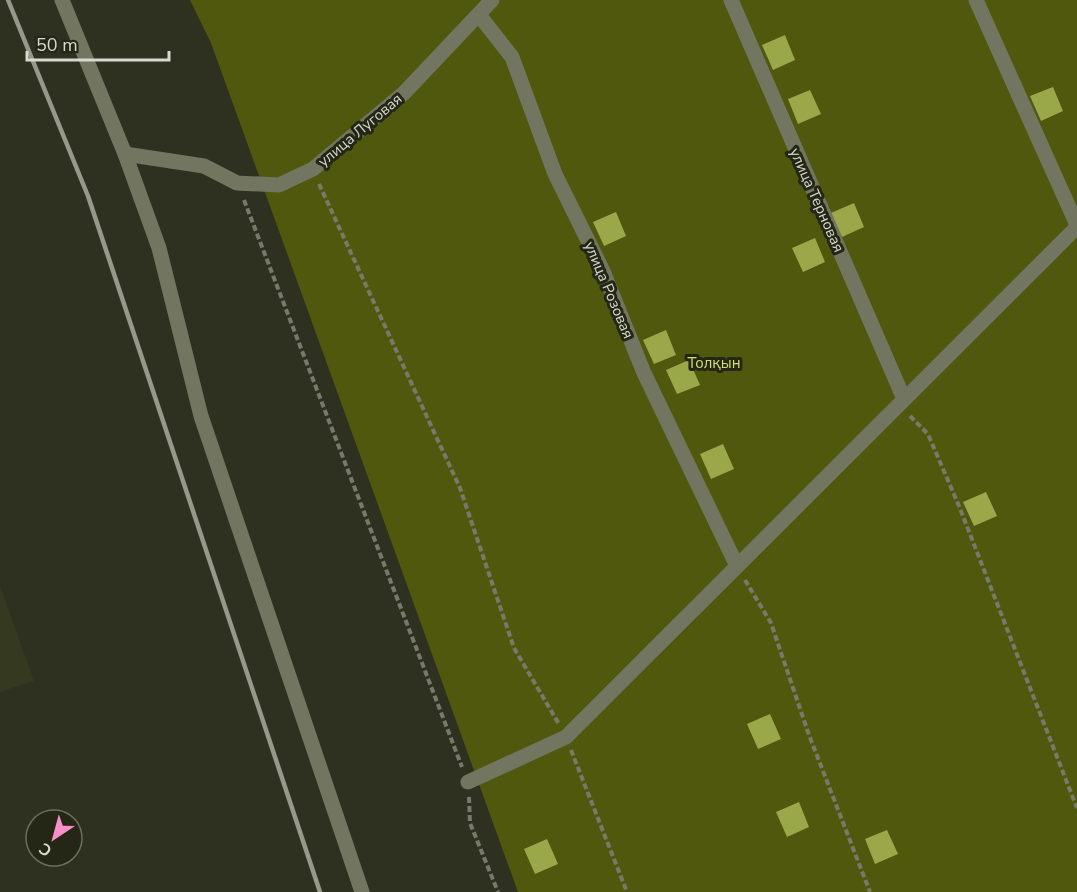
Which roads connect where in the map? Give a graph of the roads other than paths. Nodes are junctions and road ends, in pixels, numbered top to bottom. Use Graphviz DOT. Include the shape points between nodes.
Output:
graph roads {
  1 [pos="62,0"];
  2 [pos="731,0"];
  3 [pos="976,0"];
  4 [pos="490,1"];
  5 [pos="479,15"];
  6 [pos="125,154"];
  7 [pos="1077,226"];
  8 [pos="902,402"];
  9 [pos="737,567"];
  10 [pos="468,782"];
  11 [pos="362,892"];
  1 -- 6 [label="street"];
  2 -- 8 [label="street, улица Терновая"];
  3 -- 7 [label="street"];
  4 -- 5 [label="street, улица Луговая"];
  5 -- 6 [label="street, улица Луговая" via="404,93 313,169 279,185 237,183 204,166"];
  5 -- 9 [label="street, улица Розовая" via="512,57 555,174"];
  6 -- 11 [label="street" via="159,248 201,416"];
  7 -- 8 [label="street"];
  8 -- 9 [label="street"];
  9 -- 10 [label="street" via="566,737"];
}
